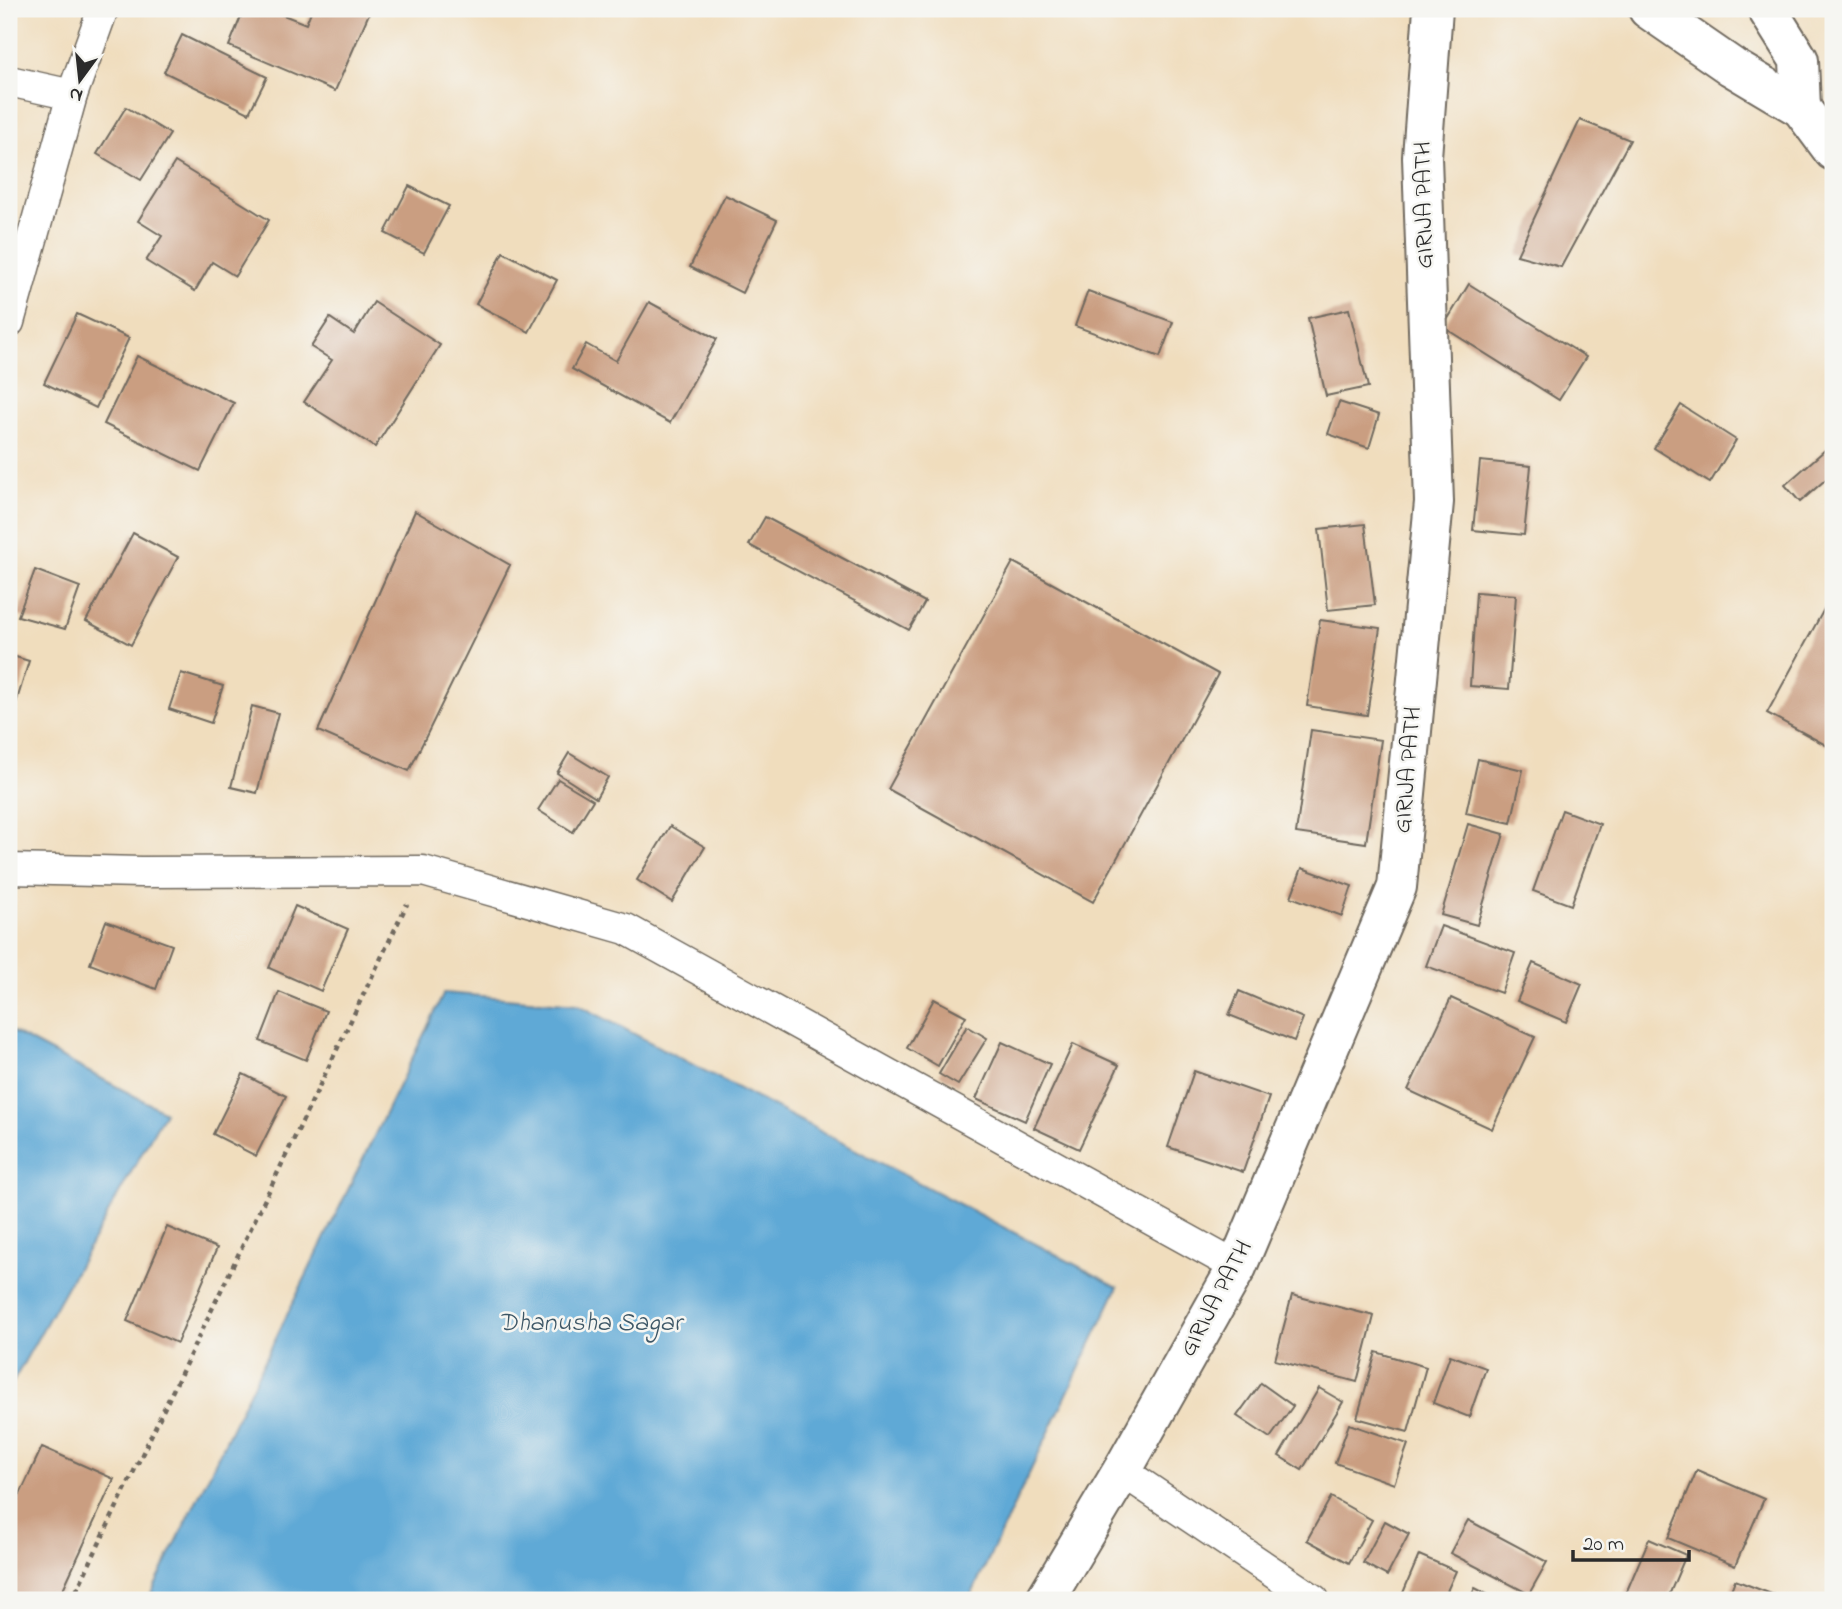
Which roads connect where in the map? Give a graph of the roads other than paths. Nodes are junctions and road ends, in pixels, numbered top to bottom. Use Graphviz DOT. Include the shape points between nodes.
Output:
graph roads {
  1 [pos="103,9"];
  2 [pos="1433,9"];
  3 [pos="1648,9"];
  4 [pos="1767,9"];
  5 [pos="9,81"];
  6 [pos="72,95"];
  7 [pos="1801,108"];
  8 [pos="1833,151"];
  9 [pos="9,323"];
  10 [pos="9,869"];
  11 [pos="1237,1266"];
  12 [pos="1122,1471"];
  13 [pos="1045,1600"];
  14 [pos="1314,1600"];
  1 -- 6 [label="street"];
  2 -- 11 [label="main road, GIRIJA PATH" via="1422,157 1434,502 1398,887"];
  3 -- 7 [label="main road"];
  4 -- 7 [label="main road" via="1799,60"];
  5 -- 6 [label="street"];
  6 -- 9 [label="street"];
  7 -- 8 [label="main road"];
  10 -- 11 [label="street" via="423,871 626,929"];
  11 -- 12 [label="main road, GIRIJA PATH"];
  12 -- 13 [label="main road, GIRIJA PATH"];
  12 -- 14 [label="street"];
}
